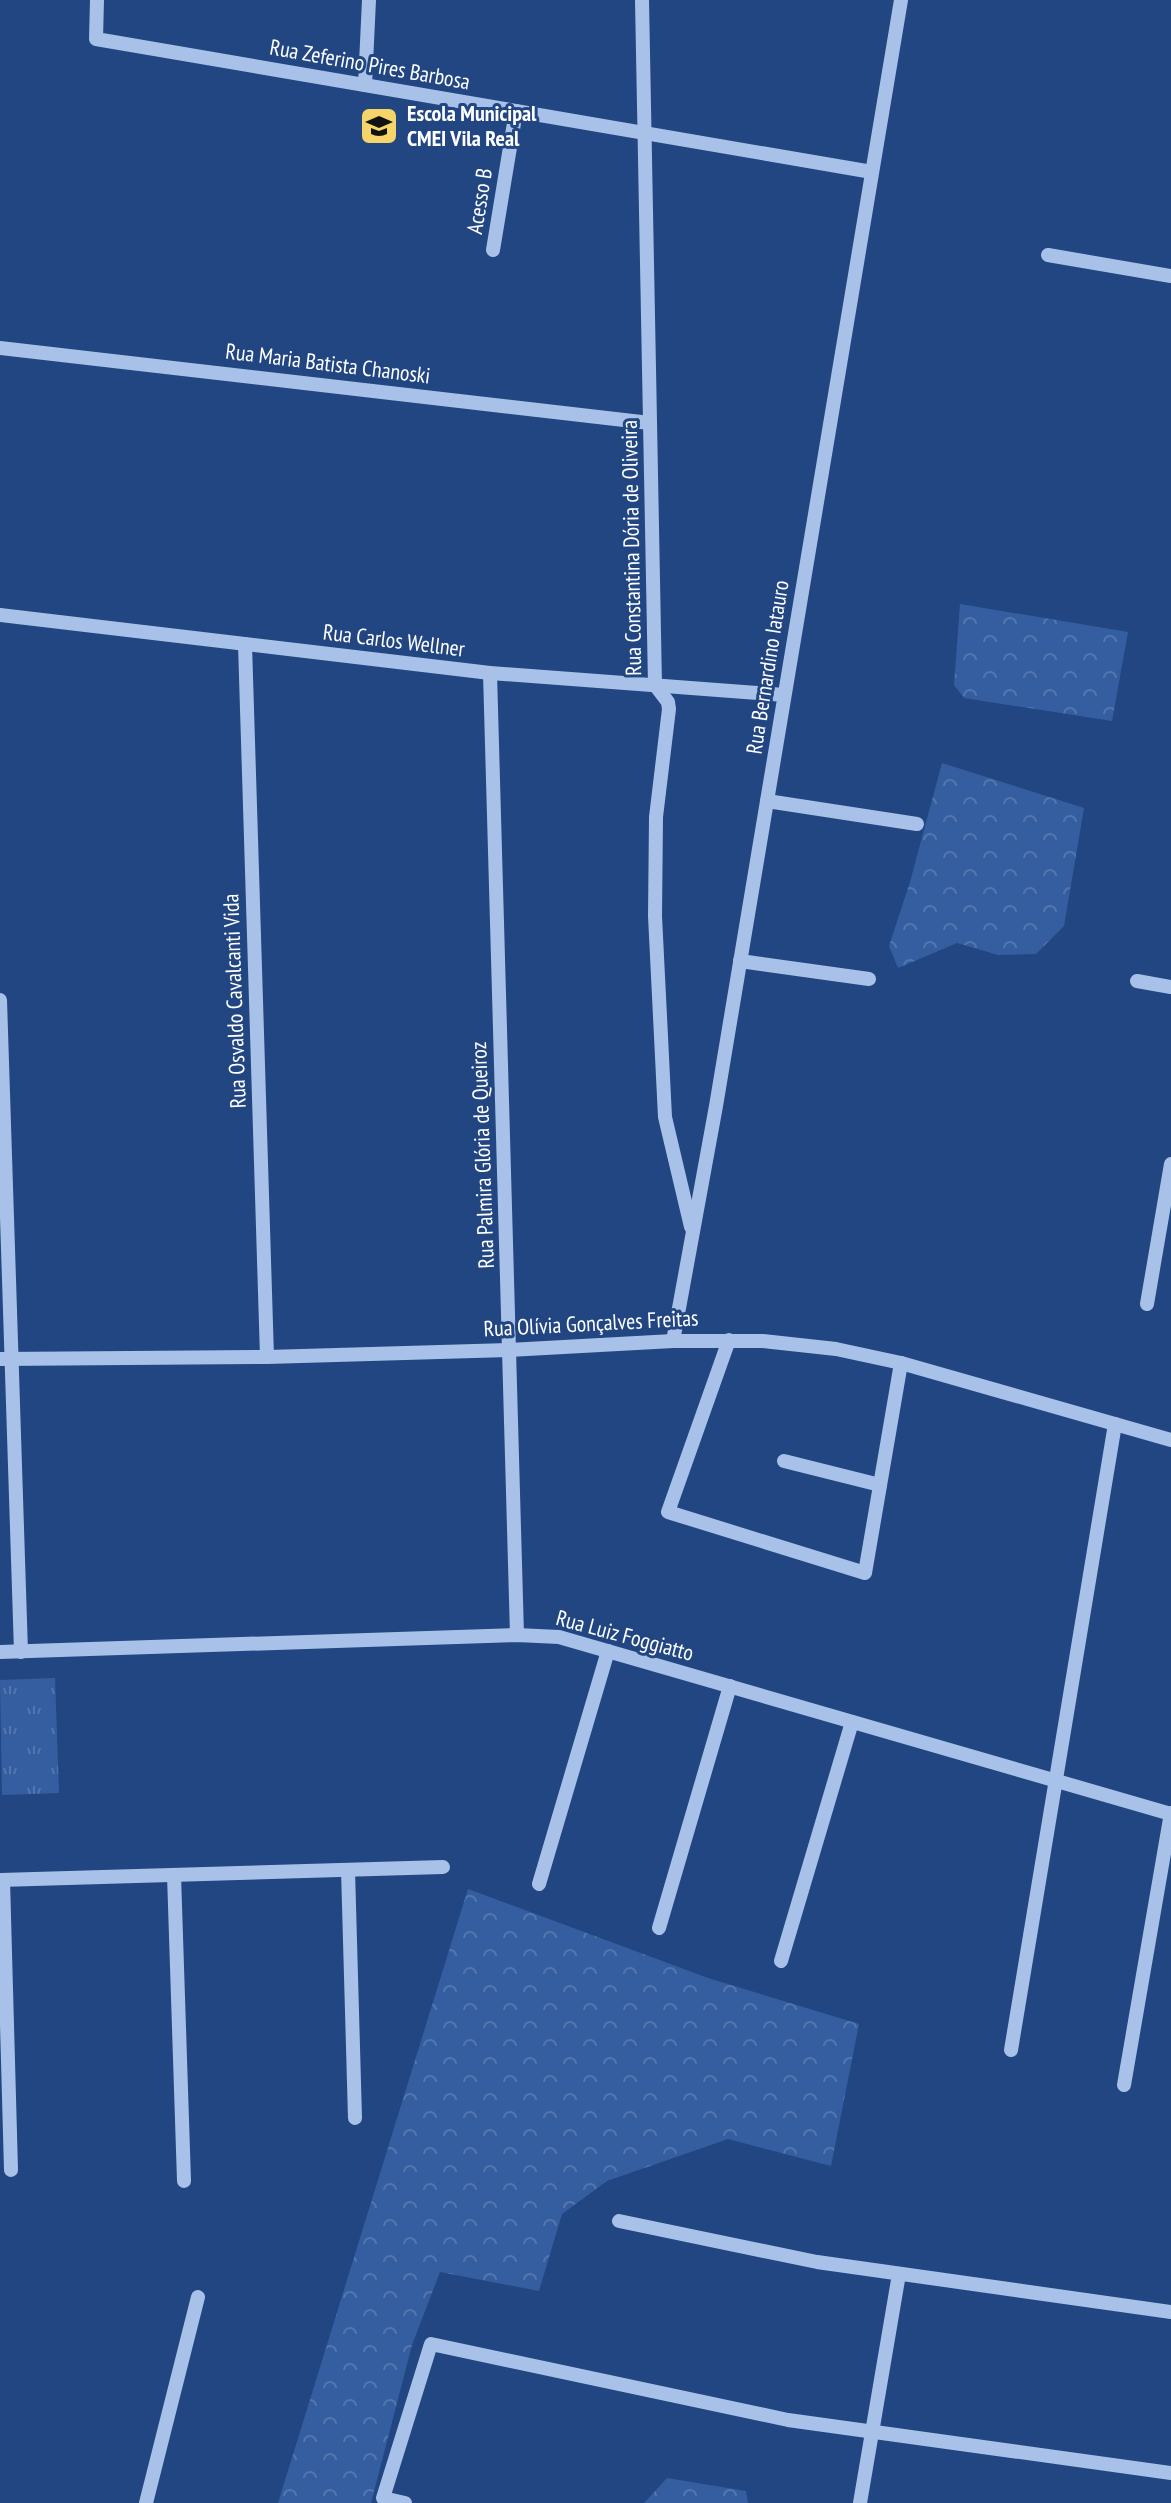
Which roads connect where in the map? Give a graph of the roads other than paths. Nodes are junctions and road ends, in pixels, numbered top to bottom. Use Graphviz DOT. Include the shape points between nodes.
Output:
graph roads {
  1 [pos="97,0"];
  2 [pos="369,0"];
  3 [pos="642,0"];
  4 [pos="901,0"];
  5 [pos="365,85"];
  6 [pos="516,111"];
  7 [pos="644,133"];
  8 [pos="872,172"];
  9 [pos="493,250"];
  10 [pos="1048,255"];
  11 [pos="1171,276"];
  12 [pos="0,348"];
  13 [pos="650,423"];
  14 [pos="0,615"];
  15 [pos="245,644"];
  16 [pos="490,673"];
  17 [pos="655,685"];
  18 [pos="784,695"];
  19 [pos="767,801"];
  20 [pos="917,824"];
  21 [pos="740,961"];
  22 [pos="869,979"];
  23 [pos="1137,981"];
  24 [pos="1171,987"];
  25 [pos="0,1000"];
  26 [pos="1171,1164"];
  27 [pos="693,1231"];
  28 [pos="1147,1304"];
  29 [pos="729,1340"];
  30 [pos="673,1341"];
  31 [pos="509,1350"];
  32 [pos="267,1357"];
  33 [pos="6,1358"];
  34 [pos="901,1363"];
  35 [pos="1115,1424"];
  36 [pos="1171,1440"];
  37 [pos="784,1461"];
  38 [pos="880,1485"];
  39 [pos="517,1635"];
  40 [pos="608,1651"];
  41 [pos="0,1652"];
  42 [pos="21,1652"];
  43 [pos="730,1686"];
  44 [pos="852,1722"];
  45 [pos="1056,1781"];
  46 [pos="1171,1814"];
  47 [pos="443,1867"];
  48 [pos="348,1870"];
  49 [pos="174,1875"];
  50 [pos="1,1880"];
  51 [pos="539,1884"];
  52 [pos="659,1928"];
  53 [pos="781,1961"];
  54 [pos="1011,2050"];
  55 [pos="1124,2085"];
  56 [pos="355,2118"];
  57 [pos="11,2170"];
  58 [pos="184,2181"];
  59 [pos="619,2221"];
  60 [pos="899,2274"];
  61 [pos="198,2297"];
  62 [pos="1171,2312"];
  63 [pos="872,2432"];
  64 [pos="1171,2473"];
  65 [pos="146,2503"];
  66 [pos="405,2503"];
  67 [pos="860,2503"];
  1 -- 5 [label="street, Rua Zeferino Pires Barbosa" via="96,39"];
  2 -- 5 [label="street"];
  3 -- 7 [label="street, Rua Constantina Dória de Oliveira"];
  4 -- 8 [label="street, Rua Bernardino Iatauro"];
  5 -- 6 [label="street, Rua Zeferino Pires Barbosa"];
  6 -- 7 [label="street, Rua Zeferino Pires Barbosa"];
  6 -- 9 [label="street, Acesso B"];
  7 -- 8 [label="street, Rua Zeferino Pires Barbosa"];
  7 -- 13 [label="street, Rua Constantina Dória de Oliveira"];
  8 -- 18 [label="street, Rua Bernardino Iatauro"];
  10 -- 11 [label="street"];
  12 -- 13 [label="street, Rua Maria Batista Chanoski"];
  13 -- 17 [label="street, Rua Constantina Dória de Oliveira"];
  14 -- 15 [label="street, Rua Carlos Wellner"];
  15 -- 16 [label="street, Rua Carlos Wellner"];
  15 -- 32 [label="street, Rua Osvaldo Cavalcanti Vida"];
  16 -- 17 [label="street, Rua Carlos Wellner"];
  16 -- 31 [label="street, Rua Palmira Glória de Queiroz"];
  17 -- 18 [label="street, Rua Carlos Wellner"];
  17 -- 27 [label="street, Rua Constantina Dória de Oliveira" via="669,709 655,856 662,1082 672,1153"];
  18 -- 19 [label="street, Rua Bernardino Iatauro"];
  19 -- 20 [label="street"];
  19 -- 21 [label="street, Rua Bernardino Iatauro"];
  21 -- 22 [label="street"];
  21 -- 27 [label="street, Rua Bernardino Iatauro"];
  23 -- 24 [label="street"];
  25 -- 33 [label="street"];
  26 -- 28 [label="street"];
  27 -- 30 [label="street, Rua Bernardino Iatauro"];
  29 -- 30 [label="street, Rua Olívia Gonçalves Freitas"];
  29 -- 34 [label="street, Rua Olívia Gonçalves Freitas" via="836,1349"];
  29 -- 38 [label="street" via="668,1512 865,1573"];
  30 -- 31 [label="street, Rua Olívia Gonçalves Freitas"];
  31 -- 32 [label="street, Rua Olívia Gonçalves Freitas"];
  31 -- 39 [label="street, Rua Palmira Glória de Queiroz"];
  32 -- 33 [label="street, Rua Olívia Gonçalves Freitas"];
  33 -- 42 [label="street"];
  34 -- 35 [label="street, Rua Olívia Gonçalves Freitas"];
  34 -- 38 [label="street"];
  35 -- 36 [label="street, Rua Olívia Gonçalves Freitas"];
  35 -- 45 [label="street"];
  37 -- 38 [label="street"];
  39 -- 40 [label="street, Rua Luiz Foggiatto" via="559,1637"];
  39 -- 42 [label="street, Rua Luiz Foggiatto"];
  40 -- 43 [label="street, Rua Luiz Foggiatto"];
  40 -- 51 [label="street"];
  41 -- 42 [label="street, Rua Luiz Foggiatto"];
  43 -- 44 [label="street, Rua Luiz Foggiatto"];
  43 -- 52 [label="street"];
  44 -- 45 [label="street, Rua Luiz Foggiatto"];
  44 -- 53 [label="street"];
  45 -- 46 [label="street, Rua Luiz Foggiatto"];
  45 -- 54 [label="street"];
  46 -- 55 [label="street"];
  47 -- 48 [label="street"];
  48 -- 49 [label="street"];
  48 -- 56 [label="street"];
  49 -- 50 [label="street"];
  49 -- 58 [label="street"];
  50 -- 57 [label="street"];
  59 -- 60 [label="street"];
  60 -- 62 [label="street"];
  60 -- 63 [label="street"];
  61 -- 65 [label="street"];
  63 -- 64 [label="street"];
  63 -- 66 [label="street" via="788,2420 431,2344 383,2498"];
  63 -- 67 [label="street"];
}
